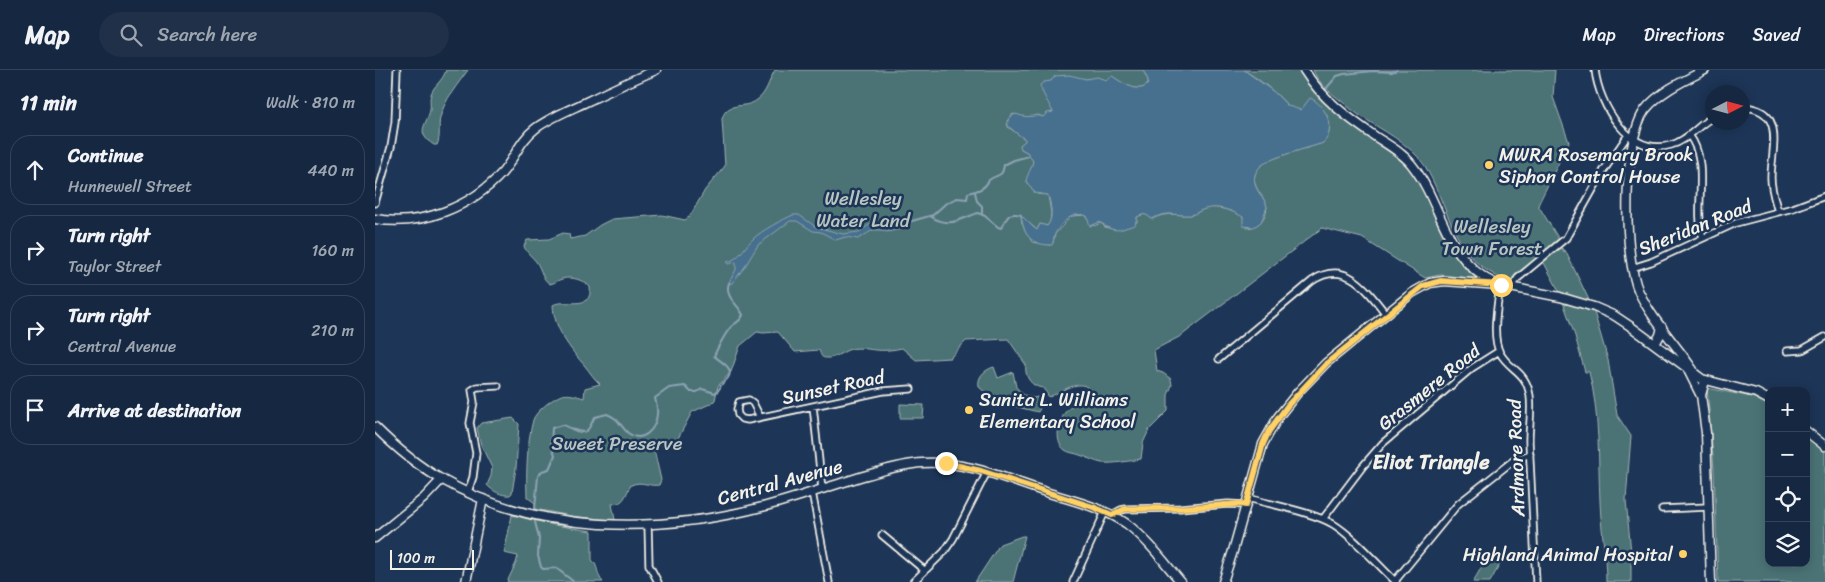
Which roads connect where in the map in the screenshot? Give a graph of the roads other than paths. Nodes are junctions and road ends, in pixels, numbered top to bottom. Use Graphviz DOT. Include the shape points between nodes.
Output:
graph roads {
  1 [pos="397,70"];
  2 [pos="655,70"];
  3 [pos="1304,70"];
  4 [pos="1595,70"];
  5 [pos="1705,70"];
  6 [pos="1750,108"];
  7 [pos="1705,123"];
  8 [pos="1689,135"];
  9 [pos="1631,137"];
  10 [pos="1825,196"];
  11 [pos="375,203"];
  12 [pos="1778,212"];
  13 [pos="375,220"];
  14 [pos="1703,238"];
  15 [pos="1633,268"];
  16 [pos="1500,285"];
  17 [pos="1511,287"];
  18 [pos="1386,314"];
  19 [pos="1662,327"];
  20 [pos="1668,334"];
  21 [pos="1825,337"];
  22 [pos="1658,346"];
  23 [pos="1499,351"];
  24 [pos="1787,351"];
  25 [pos="1219,359"];
  26 [pos="1687,369"];
  27 [pos="1697,376"];
  28 [pos="1705,381"];
  29 [pos="498,386"];
  30 [pos="911,388"];
  31 [pos="1701,397"];
  32 [pos="1765,398"];
  33 [pos="813,406"];
  34 [pos="760,417"];
  35 [pos="375,428"];
  36 [pos="1807,432"];
  37 [pos="1825,446"];
  38 [pos="1530,454"];
  39 [pos="987,472"];
  40 [pos="442,479"];
  41 [pos="823,489"];
  42 [pos="467,492"];
  43 [pos="812,492"];
  44 [pos="483,499"];
  45 [pos="1247,501"];
  46 [pos="1708,507"];
  47 [pos="1662,509"];
  48 [pos="1109,514"];
  49 [pos="1323,519"];
  50 [pos="648,524"];
  51 [pos="882,535"];
  52 [pos="375,538"];
  53 [pos="924,570"];
  54 [pos="466,582"];
  55 [pos="659,582"];
  56 [pos="829,582"];
  57 [pos="913,582"];
  58 [pos="1073,582"];
  59 [pos="1181,582"];
  60 [pos="1223,582"];
  61 [pos="1396,582"];
  62 [pos="1536,582"];
  63 [pos="1711,582"];
  1 -- 11 [label="street" via="395,122"];
  2 -- 13 [label="main road" via="559,114 536,128 502,173 463,204 427,217"];
  3 -- 16 [label="main road" via="1335,107 1408,160 1462,258 1479,274"];
  4 -- 9 [label="street" via="1606,104"];
  5 -- 9 [label="main road" via="1665,92 1649,106"];
  6 -- 12 [label="street" via="1764,114 1773,128 1771,179"];
  7 -- 8 [label="street"];
  8 -- 9 [label="street" via="1665,147 1645,144"];
  8 -- 14 [label="street" via="1699,164"];
  9 -- 15 [label="main road" via="1627,189"];
  9 -- 17 [label="street" via="1604,170 1566,238"];
  10 -- 12 [label="street, Sheridan Road"];
  12 -- 14 [label="street, Sheridan Road" via="1736,223"];
  14 -- 15 [label="street, Sheridan Road"];
  15 -- 19 [label="main road" via="1640,294"];
  16 -- 17 [label="main road"];
  16 -- 18 [label="main road" via="1433,282 1416,290"];
  16 -- 23 [label="street" via="1496,330"];
  17 -- 22 [label="main road" via="1597,308 1620,319"];
  18 -- 25 [label="street" via="1353,278 1323,275"];
  18 -- 45 [label="main road" via="1318,371 1288,405 1263,444"];
  19 -- 20 [label="main road"];
  19 -- 22 [label="main road"];
  20 -- 22 [label="main road"];
  20 -- 27 [label="main road"];
  21 -- 24 [label="street" via="1802,350"];
  22 -- 26 [label="main road"];
  23 -- 38 [label="street, Ardmore Road" via="1523,376 1528,388"];
  23 -- 49 [label="street, Grasmere Road" via="1472,368 1383,443"];
  26 -- 27 [label="main road"];
  26 -- 31 [label="main road"];
  27 -- 28 [label="main road"];
  28 -- 31 [label="main road"];
  28 -- 32 [label="main road"];
  29 -- 42 [label="street" via="473,390 470,424 476,453"];
  30 -- 33 [label="street, Sunset Road" via="886,390"];
  31 -- 46 [label="main road" via="1705,420"];
  33 -- 34 [label="street, Sunset Road"];
  33 -- 41 [label="street"];
  35 -- 40 [label="main road, Central Avenue" via="408,457"];
  36 -- 37 [label="main road"];
  38 -- 61 [label="street" via="1514,460 1455,507"];
  38 -- 62 [label="street, Ardmore Road"];
  39 -- 41 [label="main road, Central Avenue" via="954,464 917,463"];
  39 -- 48 [label="main road, Central Avenue"];
  39 -- 53 [label="street" via="953,540"];
  40 -- 42 [label="main road, Central Avenue"];
  40 -- 52 [label="main road"];
  41 -- 43 [label="main road, Central Avenue"];
  42 -- 44 [label="main road, Central Avenue"];
  43 -- 50 [label="main road, Central Avenue" via="731,514"];
  43 -- 56 [label="street"];
  44 -- 50 [label="main road, Central Avenue" via="570,522"];
  44 -- 54 [label="main road"];
  45 -- 48 [label="street" via="1180,508 1125,509"];
  45 -- 49 [label="street"];
  45 -- 60 [label="main road"];
  46 -- 47 [label="street"];
  46 -- 63 [label="main road"];
  48 -- 58 [label="street"];
  48 -- 59 [label="main road, Central Avenue" via="1141,536"];
  49 -- 61 [label="street" via="1341,530"];
  50 -- 55 [label="street" via="649,565"];
  51 -- 53 [label="street"];
  53 -- 57 [label="street"];
}
